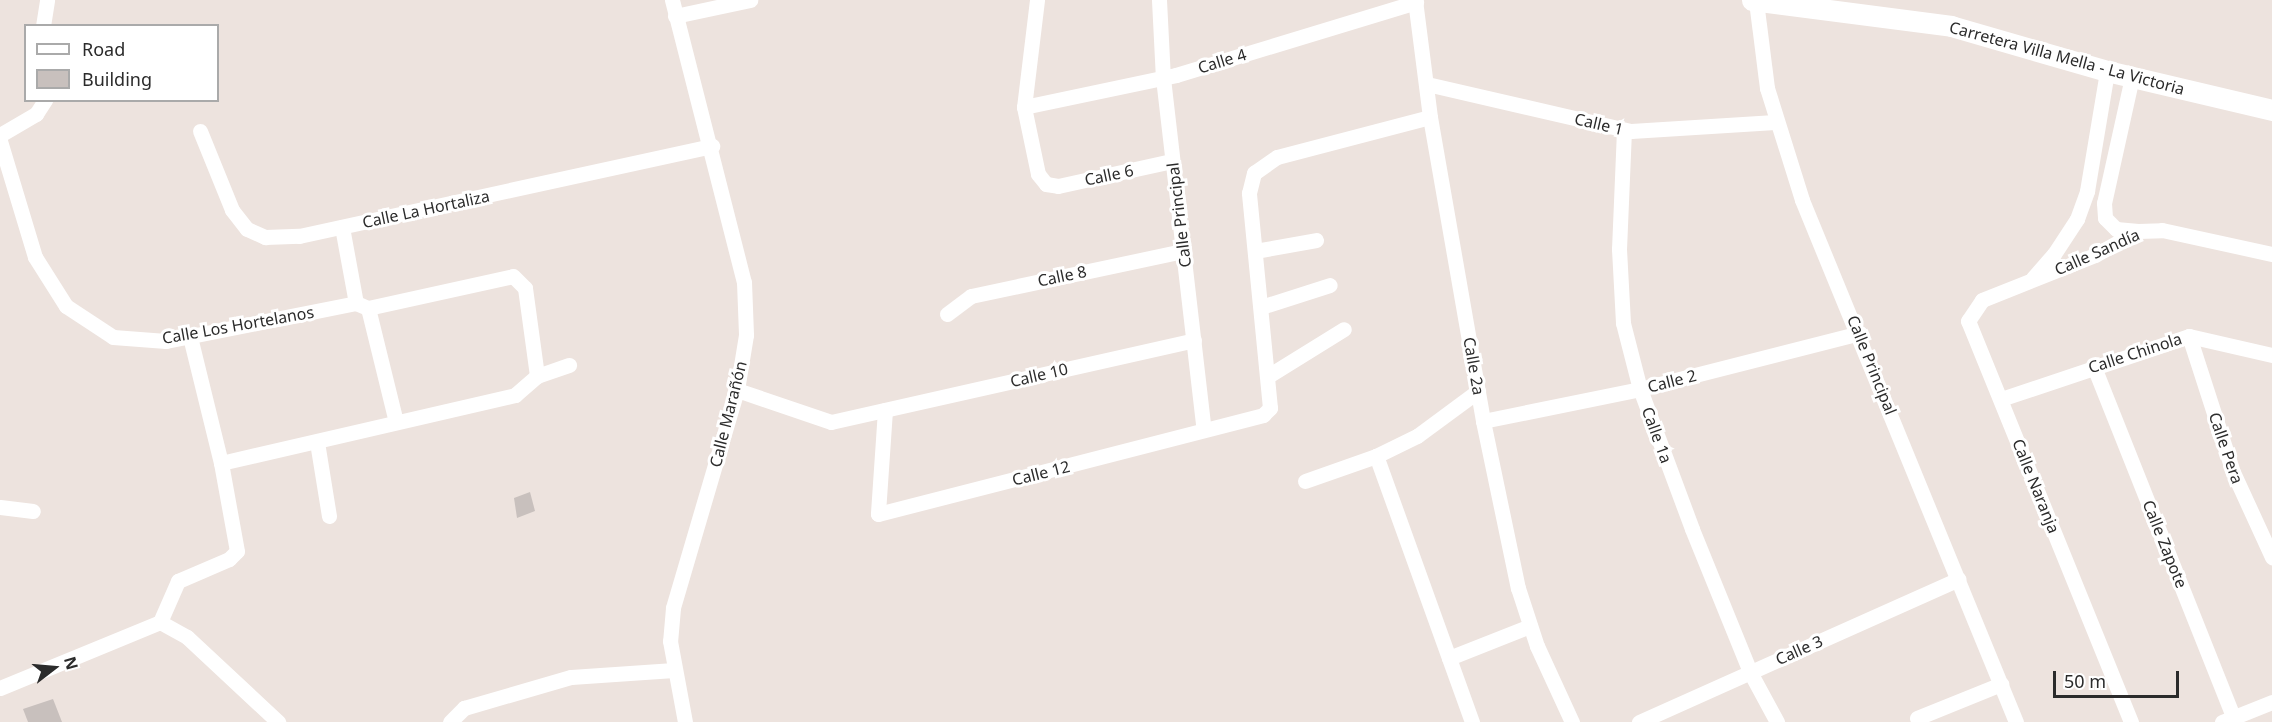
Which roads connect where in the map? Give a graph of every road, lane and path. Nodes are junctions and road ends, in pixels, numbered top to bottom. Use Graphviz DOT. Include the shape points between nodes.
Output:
graph roads {
  1 [pos="47,0"];
  2 [pos="672,0"];
  3 [pos="750,0"];
  4 [pos="1037,0"];
  5 [pos="1159,0"];
  6 [pos="1754,0"];
  7 [pos="1416,1"];
  8 [pos="675,16"];
  9 [pos="43,24"];
  10 [pos="2107,71"];
  11 [pos="2132,77"];
  12 [pos="1163,78"];
  13 [pos="1426,84"];
  14 [pos="44,102"];
  15 [pos="1024,107"];
  16 [pos="2272,110"];
  17 [pos="1431,117"];
  18 [pos="1775,122"];
  19 [pos="1624,130"];
  20 [pos="200,131"];
  21 [pos="0,135"];
  22 [pos="0,141"];
  23 [pos="712,147"];
  24 [pos="1172,161"];
  25 [pos="342,227"];
  26 [pos="2138,231"];
  27 [pos="1316,240"];
  28 [pos="1183,251"];
  29 [pos="1255,251"];
  30 [pos="2272,254"];
  31 [pos="2029,282"];
  32 [pos="1330,285"];
  33 [pos="362,305"];
  34 [pos="1261,307"];
  35 [pos="947,314"];
  36 [pos="1344,329"];
  37 [pos="1860,333"];
  38 [pos="2189,336"];
  39 [pos="190,337"];
  40 [pos="1194,339"];
  41 [pos="2272,355"];
  42 [pos="569,365"];
  43 [pos="2094,366"];
  44 [pos="537,376"];
  45 [pos="1268,376"];
  46 [pos="1640,389"];
  47 [pos="737,390"];
  48 [pos="1478,391"];
  49 [pos="2001,399"];
  50 [pos="885,410"];
  51 [pos="1483,421"];
  52 [pos="396,422"];
  53 [pos="1204,430"];
  54 [pos="317,442"];
  55 [pos="1376,456"];
  56 [pos="221,463"];
  57 [pos="1305,481"];
  58 [pos="0,507"];
  59 [pos="33,511"];
  60 [pos="329,516"];
  61 [pos="2272,557"];
  62 [pos="1959,579"];
  63 [pos="160,622"];
  64 [pos="1530,626"];
  65 [pos="1449,658"];
  66 [pos="674,670"];
  67 [pos="1750,672"];
  68 [pos="2001,684"];
  69 [pos="0,688"];
  70 [pos="2272,702"];
  71 [pos="1917,718"];
  72 [pos="271,720"];
  73 [pos="2230,720"];
  74 [pos="450,722"];
  75 [pos="685,722"];
  76 [pos="1472,722"];
  77 [pos="1572,722"];
  78 [pos="1640,722"];
  79 [pos="1777,722"];
  80 [pos="2016,722"];
  81 [pos="2132,722"];
  1 -- 9 [label="street"];
  2 -- 8 [label="street, Calle Marañón"];
  3 -- 8 [label="street"];
  4 -- 15 [label="street"];
  5 -- 12 [label="street, Calle Principal"];
  6 -- 10 [label="main road, Carretera Villa Mella - La Victoria" via="1951,26"];
  6 -- 18 [label="street, Calle Principal"];
  7 -- 12 [label="street, Calle 4"];
  7 -- 13 [label="street, Calle 2a"];
  8 -- 23 [label="street, Calle Marañón"];
  10 -- 11 [label="main road, Carretera Villa Mella - La Victoria"];
  10 -- 31 [label="street" via="2086,191 2077,219"];
  11 -- 16 [label="main road, Carretera Villa Mella - La Victoria"];
  11 -- 26 [label="street" via="2104,218 2116,229"];
  12 -- 15 [label="street, Calle 4"];
  12 -- 24 [label="street, Calle Principal"];
  13 -- 17 [label="street, Calle 2a"];
  13 -- 19 [label="street, Calle 1"];
  14 -- 21 [label="street" via="36,114"];
  15 -- 24 [label="street, Calle 6" via="1038,174 1046,184 1058,186"];
  17 -- 29 [label="street, Calle 12" via="1277,157 1254,173 1249,193"];
  17 -- 48 [label="street, Calle 2a"];
  18 -- 19 [label="street, Calle 1"];
  18 -- 37 [label="street, Calle Principal" via="1802,200"];
  19 -- 46 [label="street, Calle 1a" via="1619,249 1623,323"];
  20 -- 25 [label="street, Calle La Hortaliza" via="232,210 247,229 265,237 299,236"];
  22 -- 39 [label="street, Calle Los Hortelanos" via="35,257 66,306 114,337 166,341"];
  23 -- 25 [label="street, Calle La Hortaliza"];
  23 -- 47 [label="street, Calle Marañón" via="744,282 746,335"];
  24 -- 28 [label="street, Calle Principal"];
  25 -- 33 [label="street"];
  26 -- 30 [label="street, Calle Sandía" via="2162,230"];
  26 -- 31 [label="street, Calle Sandía" via="2095,255"];
  27 -- 29 [label="street"];
  28 -- 35 [label="street, Calle 8" via="971,296"];
  28 -- 40 [label="street, Calle Principal"];
  29 -- 34 [label="street, Calle 12"];
  31 -- 49 [label="street, Calle Naranja" via="1982,300 1968,321"];
  32 -- 34 [label="street"];
  33 -- 39 [label="street, Calle Los Hortelanos"];
  33 -- 44 [label="street, Calle Los Hortelanos" via="513,276 521,280"];
  33 -- 52 [label="street"];
  34 -- 45 [label="street, Calle 12"];
  36 -- 45 [label="street"];
  37 -- 46 [label="street, Calle 2"];
  37 -- 62 [label="street, Calle Principal"];
  38 -- 41 [label="street, Calle Chinola"];
  38 -- 43 [label="street, Calle Chinola"];
  38 -- 61 [label="street, Calle Pera" via="2233,472"];
  39 -- 56 [label="street"];
  40 -- 50 [label="street, Calle 10"];
  40 -- 53 [label="street, Calle Principal"];
  42 -- 44 [label="street"];
  43 -- 49 [label="street, Calle Chinola"];
  43 -- 73 [label="street, Calle Zapote"];
  44 -- 52 [label="street" via="515,395"];
  45 -- 53 [label="street, Calle 12" via="1270,408 1263,415"];
  46 -- 51 [label="street, Calle 2"];
  46 -- 67 [label="street, Calle 1a"];
  47 -- 50 [label="street, Calle 10" via="831,422"];
  47 -- 66 [label="street, Calle Marañón" via="673,608 670,641"];
  48 -- 51 [label="street, Calle 2a"];
  48 -- 55 [label="street" via="1417,436"];
  49 -- 81 [label="street, Calle Naranja"];
  50 -- 53 [label="street, Calle 12" via="878,514"];
  51 -- 64 [label="street, Calle 2a" via="1518,588"];
  52 -- 54 [label="street"];
  54 -- 56 [label="street"];
  54 -- 60 [label="street"];
  55 -- 57 [label="street"];
  55 -- 65 [label="street"];
  56 -- 63 [label="street" via="237,550 229,559 178,581"];
  58 -- 59 [label="street"];
  62 -- 67 [label="street, Calle 3"];
  62 -- 68 [label="street, Calle Principal"];
  63 -- 69 [label="street"];
  63 -- 72 [label="street" via="187,637"];
  64 -- 65 [label="street"];
  64 -- 77 [label="street, Calle 2a"];
  65 -- 76 [label="street"];
  66 -- 74 [label="street" via="570,677 464,708"];
  66 -- 75 [label="street, Calle Marañón"];
  67 -- 78 [label="street, Calle 3"];
  67 -- 79 [label="street, Calle 1a"];
  68 -- 71 [label="street"];
  68 -- 80 [label="street, Calle Principal"];
  70 -- 73 [label="street"];
}
